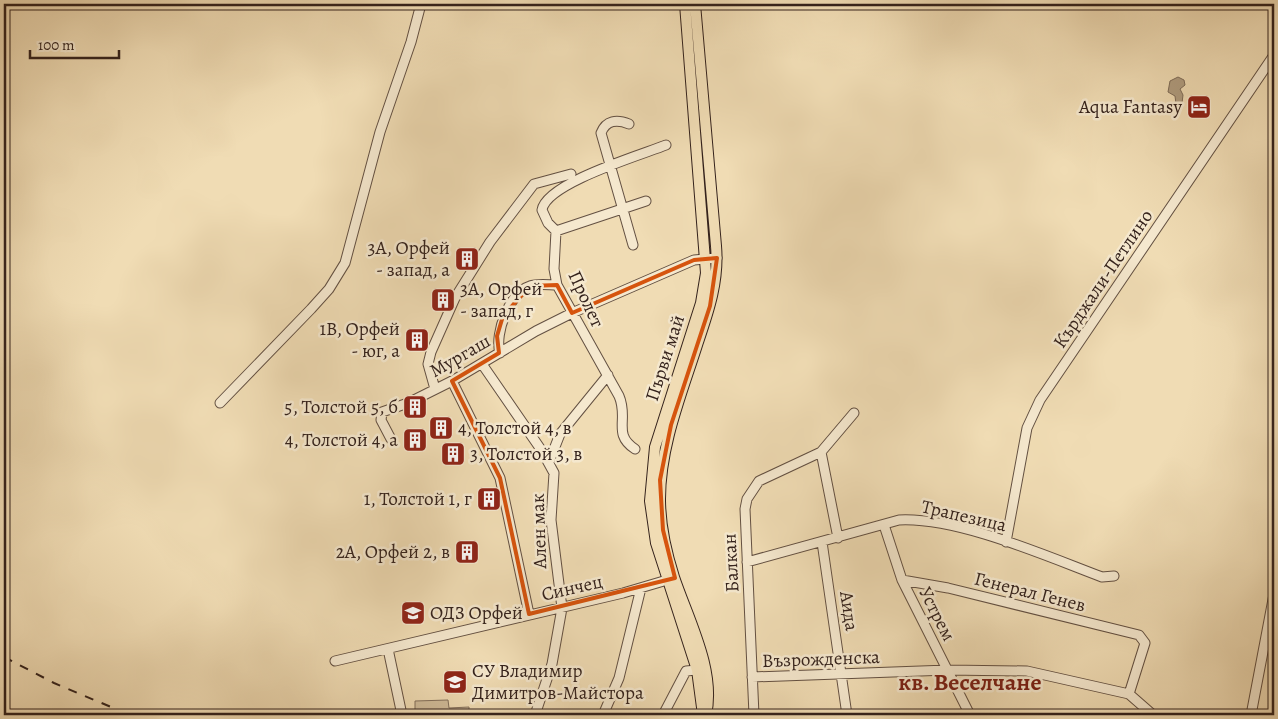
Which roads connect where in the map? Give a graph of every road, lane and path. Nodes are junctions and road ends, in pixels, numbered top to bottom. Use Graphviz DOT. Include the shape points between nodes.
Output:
graph roads {
  1 [pos="421,4"];
  2 [pos="685,4"];
  3 [pos="694,4"];
  4 [pos="1274,56"];
  5 [pos="629,124"];
  6 [pos="666,145"];
  7 [pos="610,166"];
  8 [pos="571,174"];
  9 [pos="646,201"];
  10 [pos="623,208"];
  11 [pos="556,231"];
  12 [pos="633,245"];
  13 [pos="706,258"];
  14 [pos="717,258"];
  15 [pos="557,285"];
  16 [pos="572,313"];
  17 [pos="500,353"];
  18 [pos="482,364"];
  19 [pos="608,375"];
  20 [pos="452,381"];
  21 [pos="436,389"];
  22 [pos="220,403"];
  23 [pos="854,413"];
  24 [pos="391,439"];
  25 [pos="635,449"];
  26 [pos="821,452"];
  27 [pos="549,462"];
  28 [pos="884,525"];
  29 [pos="838,538"];
  30 [pos="822,542"];
  31 [pos="1006,542"];
  32 [pos="747,562"];
  33 [pos="1114,576"];
  34 [pos="671,579"];
  35 [pos="902,580"];
  36 [pos="641,588"];
  37 [pos="1274,594"];
  38 [pos="562,608"];
  39 [pos="529,614"];
  40 [pos="388,649"];
  41 [pos="335,661"];
  42 [pos="697,670"];
  43 [pos="948,670"];
  44 [pos="842,675"];
  45 [pos="752,677"];
  46 [pos="1129,694"];
  47 [pos="402,715"];
  48 [pos="535,715"];
  49 [pos="603,715"];
  50 [pos="663,715"];
  51 [pos="704,715"];
  52 [pos="754,715"];
  53 [pos="847,715"];
  54 [pos="970,715"];
  55 [pos="1153,715"];
  56 [pos="1251,715"];
  1 -- 22 [label="street" via="380,132 345,263 329,289"];
  2 -- 13 [label="main road, Първи май"];
  3 -- 14 [label="main road, Първи май"];
  4 -- 31 [label="street, Кърджали-Петлино" via="1040,400 1027,428"];
  5 -- 7 [label="street" via="614,121 603,127 602,139"];
  6 -- 7 [label="street"];
  7 -- 10 [label="street"];
  7 -- 11 [label="street" via="572,182 545,202 543,216"];
  8 -- 21 [label="street" via="534,184 480,258 455,298 430,352 428,364"];
  9 -- 10 [label="street"];
  10 -- 11 [label="street"];
  10 -- 12 [label="street"];
  11 -- 15 [label="street, Пролет" via="554,269"];
  13 -- 14 [label="street, Мургаш"];
  13 -- 16 [label="street, Мургаш" via="694,260"];
  13 -- 34 [label="main road, Първи май" via="701,303 662,422 654,457 651,518"];
  14 -- 34 [label="main road, Първи май" via="710,306 671,425 660,480 663,530"];
  15 -- 16 [label="street, Пролет"];
  15 -- 17 [label="street" via="530,286 517,296 500,325 497,336"];
  16 -- 17 [label="street, Мургаш"];
  16 -- 19 [label="street, Пролет"];
  17 -- 18 [label="street, Мургаш"];
  18 -- 20 [label="street, Мургаш"];
  18 -- 27 [label="street, Ален мак"];
  19 -- 25 [label="street, Пролет" via="622,404 622,437"];
  19 -- 27 [label="street" via="560,434"];
  20 -- 21 [label="street, Мургаш"];
  20 -- 39 [label="street" via="500,478"];
  21 -- 24 [label="street, Мургаш" via="382,412 381,420"];
  23 -- 26 [label="street"];
  26 -- 29 [label="street"];
  26 -- 32 [label="street, Балкан" via="759,481 747,499 745,509"];
  27 -- 38 [label="street, Ален мак" via="554,473 551,520"];
  28 -- 29 [label="street, Трапезица"];
  28 -- 31 [label="street, Трапезица" via="900,520 925,521"];
  28 -- 35 [label="street, Устрем"];
  29 -- 30 [label="street, Трапезица"];
  30 -- 32 [label="street, Трапезица"];
  30 -- 44 [label="street, Аида"];
  31 -- 33 [label="street, Трапезица" via="1102,577"];
  32 -- 45 [label="street, Балкан"];
  34 -- 36 [label="street, Синчец"];
  34 -- 42 [label="main road, Първи май"];
  34 -- 51 [label="main road, Първи май" via="703,664 708,705"];
  35 -- 43 [label="street, Устрем"];
  35 -- 46 [label="street, Генерал Генев" via="948,588 1139,635 1145,643"];
  36 -- 38 [label="street, Синчец"];
  36 -- 49 [label="street" via="619,678"];
  37 -- 56 [label="street"];
  38 -- 39 [label="street, Синчец"];
  38 -- 48 [label="street, Ален мак" via="552,664"];
  39 -- 40 [label="street, Синчец"];
  40 -- 41 [label="street, Синчец"];
  40 -- 47 [label="street"];
  42 -- 50 [label="street" via="686,671"];
  42 -- 51 [label="main road, Първи май"];
  43 -- 44 [label="street, Възрожденска"];
  43 -- 46 [label="street, Възрожденска" via="1027,671"];
  43 -- 54 [label="street, Устрем"];
  44 -- 45 [label="street, Възрожденска"];
  44 -- 53 [label="street, Аида"];
  45 -- 52 [label="street, Балкан"];
  46 -- 55 [label="street"];
}
